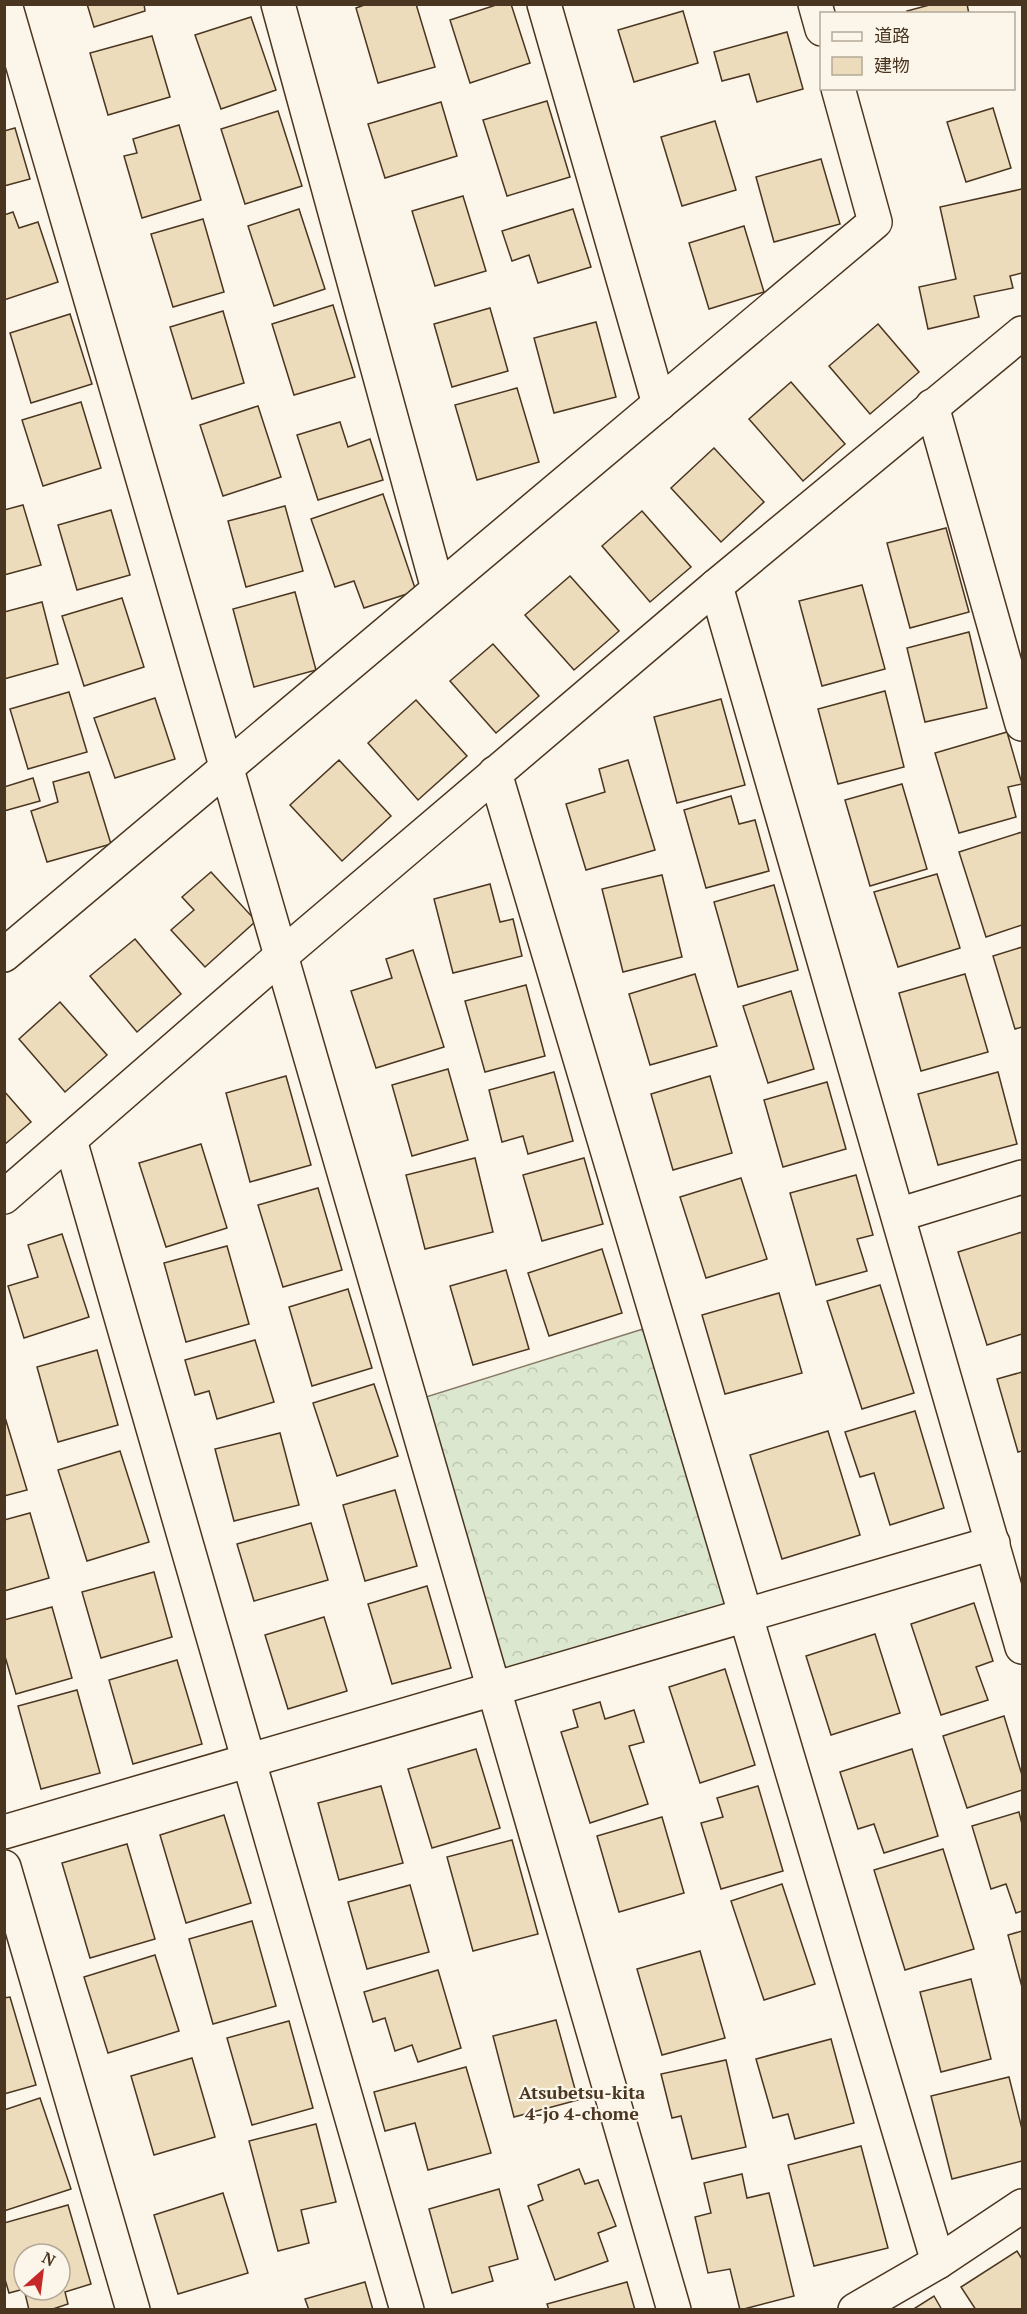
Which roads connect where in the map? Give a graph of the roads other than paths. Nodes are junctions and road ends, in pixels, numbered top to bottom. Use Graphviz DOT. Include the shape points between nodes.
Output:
graph roads {
  1 [pos="5,4"];
  2 [pos="278,4"];
  3 [pos="544,4"];
  4 [pos="815,4"];
  5 [pos="820,22"];
  6 [pos="839,90"];
  7 [pos="1023,333"];
  8 [pos="658,404"];
  9 [pos="932,406"];
  10 [pos="716,586"];
  11 [pos="438,589"];
  12 [pos="1023,724"];
  13 [pos="226,768"];
  14 [pos="495,773"];
  15 [pos="4,955"];
  16 [pos="281,956"];
  17 [pos="70,1140"];
  18 [pos="1023,1177"];
  19 [pos="4,1197"];
  20 [pos="898,1215"];
  21 [pos="993,1543"];
  22 [pos="746,1615"];
  23 [pos="1023,1647"];
  24 [pos="494,1689"];
  25 [pos="249,1761"];
  26 [pos="4,1832"];
  27 [pos="4,1867"];
  28 [pos="1023,2206"];
  29 [pos="938,2262"];
  30 [pos="133,2310"];
  31 [pos="407,2310"];
  32 [pos="674,2310"];
  33 [pos="855,2310"];
  1 -- 13 [label="street"];
  2 -- 11 [label="street"];
  3 -- 8 [label="street"];
  4 -- 5 [label="street"];
  6 -- 8 [label="street" via="875,222"];
  7 -- 9 [label="street"];
  8 -- 11 [label="street"];
  9 -- 10 [label="street"];
  9 -- 12 [label="street"];
  10 -- 14 [label="street"];
  10 -- 20 [label="street"];
  11 -- 13 [label="street"];
  13 -- 15 [label="street"];
  13 -- 16 [label="street"];
  14 -- 16 [label="street"];
  14 -- 22 [label="street"];
  16 -- 17 [label="street"];
  16 -- 24 [label="street"];
  17 -- 19 [label="street"];
  17 -- 25 [label="street"];
  18 -- 20 [label="street"];
  20 -- 21 [label="street"];
  21 -- 22 [label="street"];
  21 -- 23 [label="street"];
  22 -- 24 [label="street"];
  22 -- 29 [label="street"];
  24 -- 25 [label="street"];
  24 -- 32 [label="street"];
  25 -- 26 [label="street"];
  25 -- 31 [label="street"];
  27 -- 30 [label="street"];
  28 -- 29 [label="street"];
  29 -- 33 [label="street"];
}
